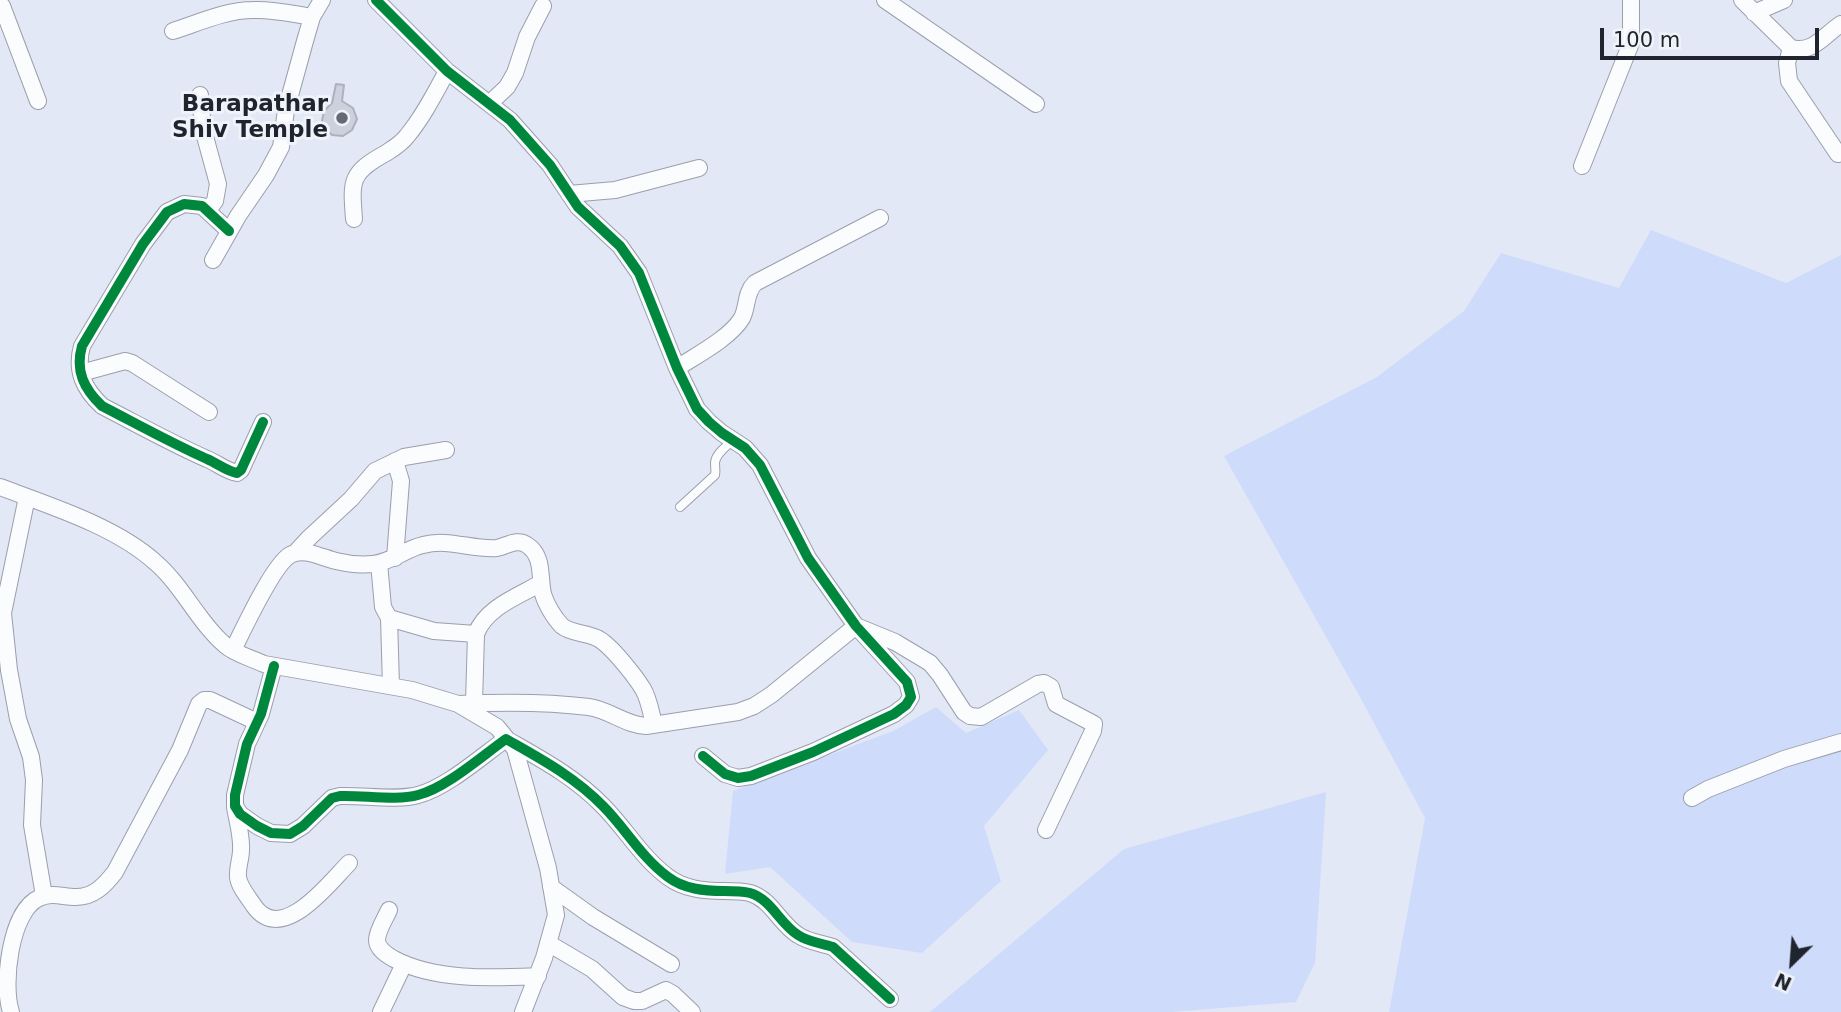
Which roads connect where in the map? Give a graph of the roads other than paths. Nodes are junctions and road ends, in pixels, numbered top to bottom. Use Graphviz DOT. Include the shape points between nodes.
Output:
graph roads {
  1 [pos="322,0"];
  2 [pos="376,0"];
  3 [pos="885,0"];
  4 [pos="1631,0"];
  5 [pos="1742,0"];
  6 [pos="1784,0"];
  7 [pos="5,5"];
  8 [pos="543,6"];
  9 [pos="1754,13"];
  10 [pos="312,17"];
  11 [pos="173,31"];
  12 [pos="1839,31"];
  13 [pos="1791,48"];
  14 [pos="447,71"];
  15 [pos="200,95"];
  16 [pos="38,101"];
  17 [pos="491,103"];
  18 [pos="1036,104"];
  19 [pos="1838,154"];
  20 [pos="1582,166"];
  21 [pos="699,168"];
  22 [pos="569,194"];
  23 [pos="208,210"];
  24 [pos="880,218"];
  25 [pos="354,219"];
  26 [pos="229,232"];
  27 [pos="213,260"];
  28 [pos="677,368"];
  29 [pos="81,373"];
  30 [pos="209,412"];
  31 [pos="263,422"];
  32 [pos="733,440"];
  33 [pos="446,450"];
  34 [pos="395,461"];
  35 [pos="0,487"];
  36 [pos="27,498"];
  37 [pos="680,507"];
  38 [pos="296,552"];
  39 [pos="395,558"];
  40 [pos="379,563"];
  41 [pos="541,583"];
  42 [pos="389,618"];
  43 [pos="856,626"];
  44 [pos="476,634"];
  45 [pos="233,650"];
  46 [pos="274,666"];
  47 [pos="391,686"];
  48 [pos="466,704"];
  49 [pos="257,722"];
  50 [pos="654,724"];
  51 [pos="506,739"];
  52 [pos="1841,742"];
  53 [pos="704,756"];
  54 [pos="1692,798"];
  55 [pos="235,806"];
  56 [pos="1046,831"];
  57 [pos="349,863"];
  58 [pos="551,887"];
  59 [pos="44,896"];
  60 [pos="389,910"];
  61 [pos="548,943"];
  62 [pos="404,964"];
  63 [pos="671,964"];
  64 [pos="538,975"];
  65 [pos="890,999"];
  66 [pos="11,1012"];
  67 [pos="381,1012"];
  68 [pos="523,1012"];
  69 [pos="692,1012"];
  1 -- 10 [label="street"];
  2 -- 14 [label="street"];
  3 -- 18 [label="street"];
  4 -- 20 [label="street" via="1631,43"];
  5 -- 9 [label="street"];
  6 -- 9 [label="street"];
  7 -- 16 [label="street"];
  8 -- 17 [label="street" via="515,73"];
  9 -- 13 [label="street"];
  10 -- 11 [label="street" via="251,9"];
  10 -- 26 [label="street" via="286,110 281,146"];
  12 -- 13 [label="street" via="1810,48"];
  13 -- 19 [label="street" via="1789,81"];
  14 -- 17 [label="street"];
  14 -- 25 [label="street" via="405,139 356,174"];
  15 -- 23 [label="street" via="203,129 218,184"];
  17 -- 22 [label="street" via="535,146"];
  21 -- 22 [label="street" via="615,190"];
  22 -- 28 [label="street" via="620,246 639,273"];
  23 -- 26 [label="street"];
  23 -- 29 [label="street" via="184,204 162,218 82,346"];
  24 -- 28 [label="street" via="755,283 742,318 729,334"];
  26 -- 27 [label="street"];
  28 -- 32 [label="street" via="697,409"];
  29 -- 30 [label="street" via="125,361"];
  29 -- 31 [label="street" via="83,383 102,406 231,472 242,470"];
  32 -- 37 [label="lane" via="717,456 715,475"];
  32 -- 43 [label="street" via="760,465 808,558"];
  33 -- 34 [label="street"];
  34 -- 38 [label="street" via="375,471"];
  34 -- 39 [label="street" via="401,481"];
  35 -- 36 [label="street"];
  36 -- 45 [label="street" via="98,525 135,546 173,578 209,628"];
  36 -- 59 [label="street" via="3,613 18,719 31,757 32,825"];
  38 -- 40 [label="street" via="351,564"];
  38 -- 45 [label="street" via="286,557 268,582"];
  39 -- 40 [label="street"];
  39 -- 41 [label="street" via="430,543 494,548 521,542 537,555"];
  40 -- 42 [label="street" via="383,607"];
  41 -- 44 [label="street" via="492,611"];
  41 -- 50 [label="street" via="547,603 564,628 608,645 643,689"];
  42 -- 44 [label="street" via="434,631"];
  42 -- 47 [label="street"];
  43 -- 50 [label="street" via="754,706"];
  43 -- 53 [label="street" via="907,682 911,697 906,705 813,752 751,776 725,774"];
  43 -- 56 [label="street" via="930,663 970,716 981,717 1044,684 1051,687 1056,704 1094,724"];
  44 -- 48 [label="street"];
  45 -- 46 [label="street"];
  46 -- 47 [label="street"];
  46 -- 49 [label="street"];
  47 -- 48 [label="street"];
  48 -- 50 [label="street" via="591,708 636,726"];
  48 -- 51 [label="street"];
  49 -- 55 [label="street" via="238,776"];
  49 -- 59 [label="street" via="210,700 199,704 180,750 115,872 98,891 76,897"];
  51 -- 55 [label="street" via="417,796 332,798 290,834 257,826"];
  51 -- 58 [label="street" via="515,749"];
  51 -- 65 [label="street" via="587,791 649,862 670,878 695,889 754,894 797,935 833,947"];
  52 -- 54 [label="street"];
  55 -- 57 [label="street" via="242,845 240,884 258,911 267,916 276,919 296,914"];
  58 -- 61 [label="street" via="556,915"];
  58 -- 63 [label="street"];
  59 -- 66 [label="street" via="24,912 17,928 9,961"];
  60 -- 62 [label="street" via="377,943"];
  61 -- 64 [label="street"];
  61 -- 69 [label="street" via="592,968 623,997 642,1000 666,990"];
  62 -- 64 [label="street" via="431,972 492,978"];
  62 -- 67 [label="street"];
  64 -- 68 [label="street"];
}
